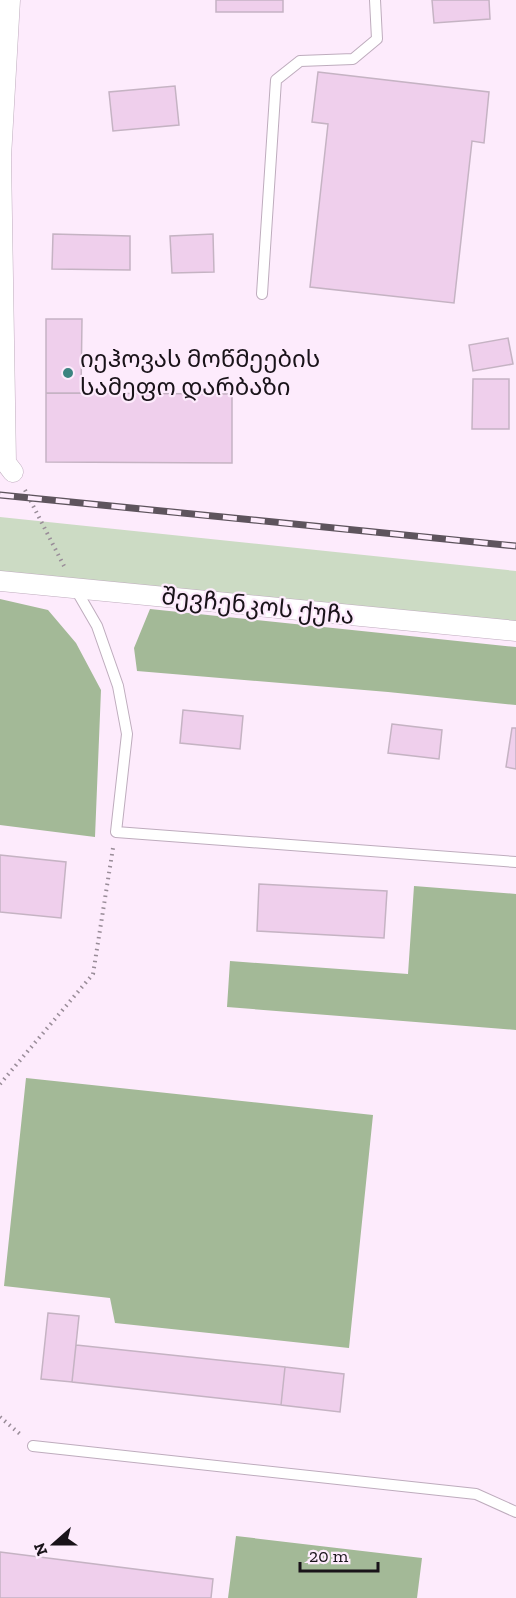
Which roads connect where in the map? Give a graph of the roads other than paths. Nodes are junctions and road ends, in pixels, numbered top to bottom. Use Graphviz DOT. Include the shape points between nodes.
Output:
graph roads {
  1 [pos="9,0"];
  2 [pos="375,0"];
  3 [pos="262,294"];
  4 [pos="6,466"];
  5 [pos="0,580"];
  6 [pos="75,588"];
  7 [pos="516,631"];
  8 [pos="516,862"];
  9 [pos="33,1446"];
  10 [pos="516,1512"];
  1 -- 4 [label="street" via="1,157"];
  2 -- 3 [label="lane" via="376,39 352,59 300,61 276,80"];
  5 -- 6 [label="street, შევჩენკოს ქუჩა"];
  6 -- 7 [label="street, შევჩენკოს ქუჩა"];
  6 -- 8 [label="lane" via="97,627 118,686 127,734 116,832"];
  9 -- 10 [label="lane" via="476,1494"];
}
